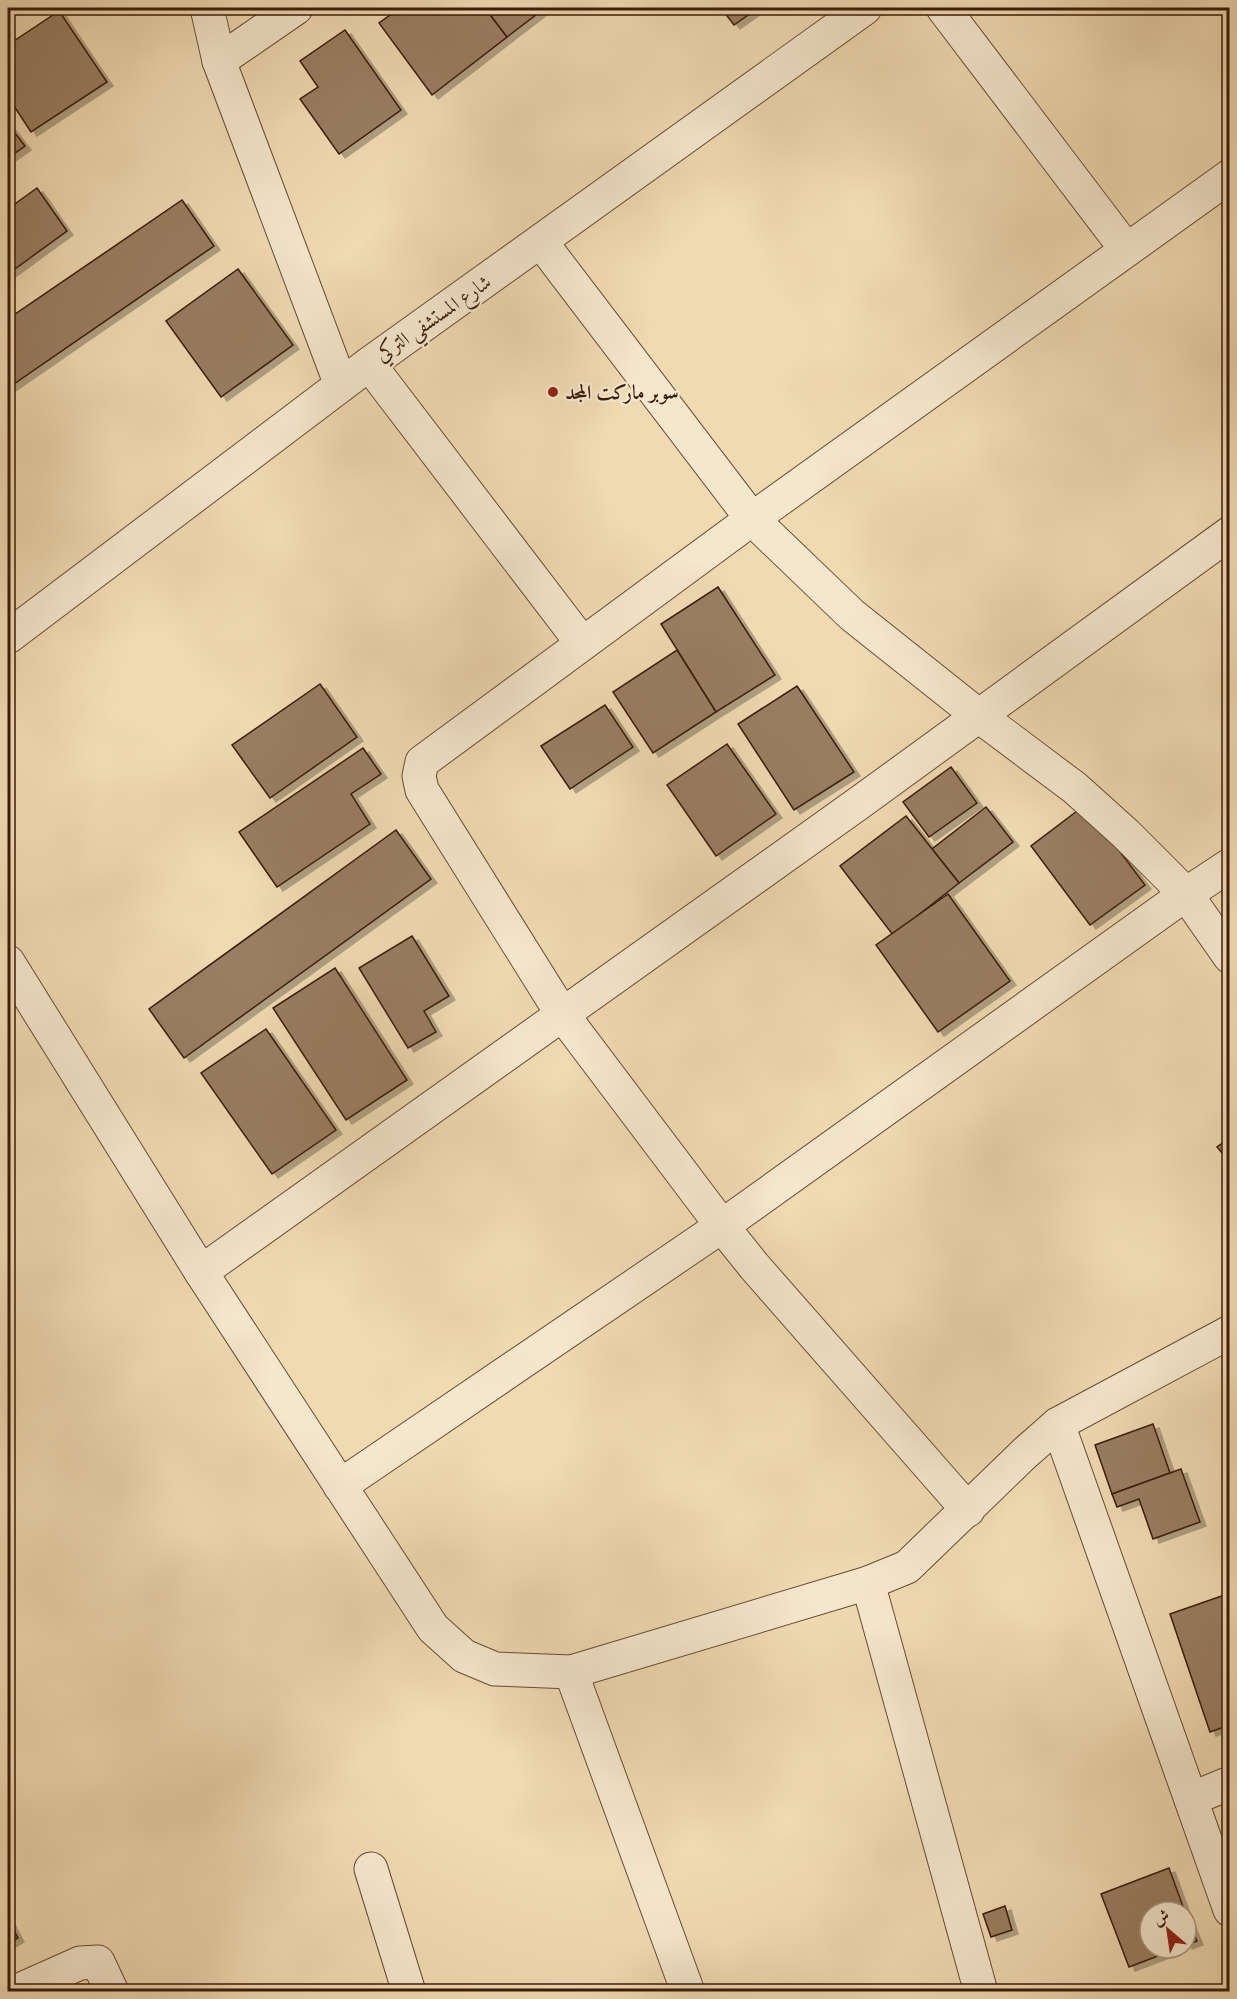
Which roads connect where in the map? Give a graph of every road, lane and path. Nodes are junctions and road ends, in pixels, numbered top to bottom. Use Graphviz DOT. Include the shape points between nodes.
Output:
graph roads {
  1 [pos="207,8"];
  2 [pos="296,8"];
  3 [pos="865,8"];
  4 [pos="943,8"];
  5 [pos="219,61"];
  6 [pos="1230,176"];
  7 [pos="541,242"];
  8 [pos="1126,249"];
  9 [pos="369,364"];
  10 [pos="341,385"];
  11 [pos="752,519"];
  12 [pos="1230,533"];
  13 [pos="9,630"];
  14 [pos="582,643"];
  15 [pos="980,716"];
  16 [pos="1230,864"];
  17 [pos="1186,894"];
  18 [pos="1230,957"];
  19 [pos="8,962"];
  20 [pos="562,1014"];
  21 [pos="722,1226"];
  22 [pos="201,1272"];
  23 [pos="1230,1332"];
  24 [pos="1058,1424"];
  25 [pos="340,1486"];
  26 [pos="968,1509"];
  27 [pos="868,1583"];
  28 [pos="571,1672"];
  29 [pos="1230,1783"];
  30 [pos="1191,1799"];
  31 [pos="371,1869"];
  32 [pos="1230,1910"];
  33 [pos="15,1992"];
  34 [pos="112,1992"];
  35 [pos="409,1992"];
  36 [pos="688,1992"];
  37 [pos="981,1992"];
  1 -- 5 [label="street"];
  2 -- 5 [label="street"];
  3 -- 7 [label="street, شارع المستشفي التركي"];
  4 -- 8 [label="street"];
  5 -- 10 [label="street"];
  6 -- 8 [label="street"];
  7 -- 9 [label="street, شارع المستشفي التركي"];
  7 -- 11 [label="street"];
  8 -- 11 [label="street"];
  9 -- 10 [label="street, شارع المستشفي التركي"];
  9 -- 14 [label="street"];
  10 -- 13 [label="street, شارع المستشفي التركي"];
  11 -- 14 [label="street"];
  11 -- 15 [label="street" via="852,615"];
  12 -- 15 [label="street"];
  14 -- 20 [label="street" via="422,762 419,776 422,790"];
  15 -- 17 [label="street" via="1075,788"];
  15 -- 20 [label="street"];
  16 -- 17 [label="street"];
  17 -- 18 [label="street"];
  17 -- 21 [label="street"];
  19 -- 22 [label="street"];
  20 -- 21 [label="street"];
  20 -- 22 [label="street"];
  21 -- 25 [label="street"];
  21 -- 26 [label="street"];
  22 -- 25 [label="street"];
  23 -- 24 [label="street"];
  24 -- 26 [label="street"];
  24 -- 30 [label="street"];
  25 -- 28 [label="street" via="433,1628 464,1656 495,1669"];
  26 -- 27 [label="street" via="907,1568"];
  27 -- 28 [label="street"];
  27 -- 37 [label="street"];
  28 -- 36 [label="street"];
  29 -- 30 [label="street"];
  30 -- 32 [label="street"];
  31 -- 35 [label="street"];
  33 -- 34 [label="street" via="80,1963 98,1962"];
}
